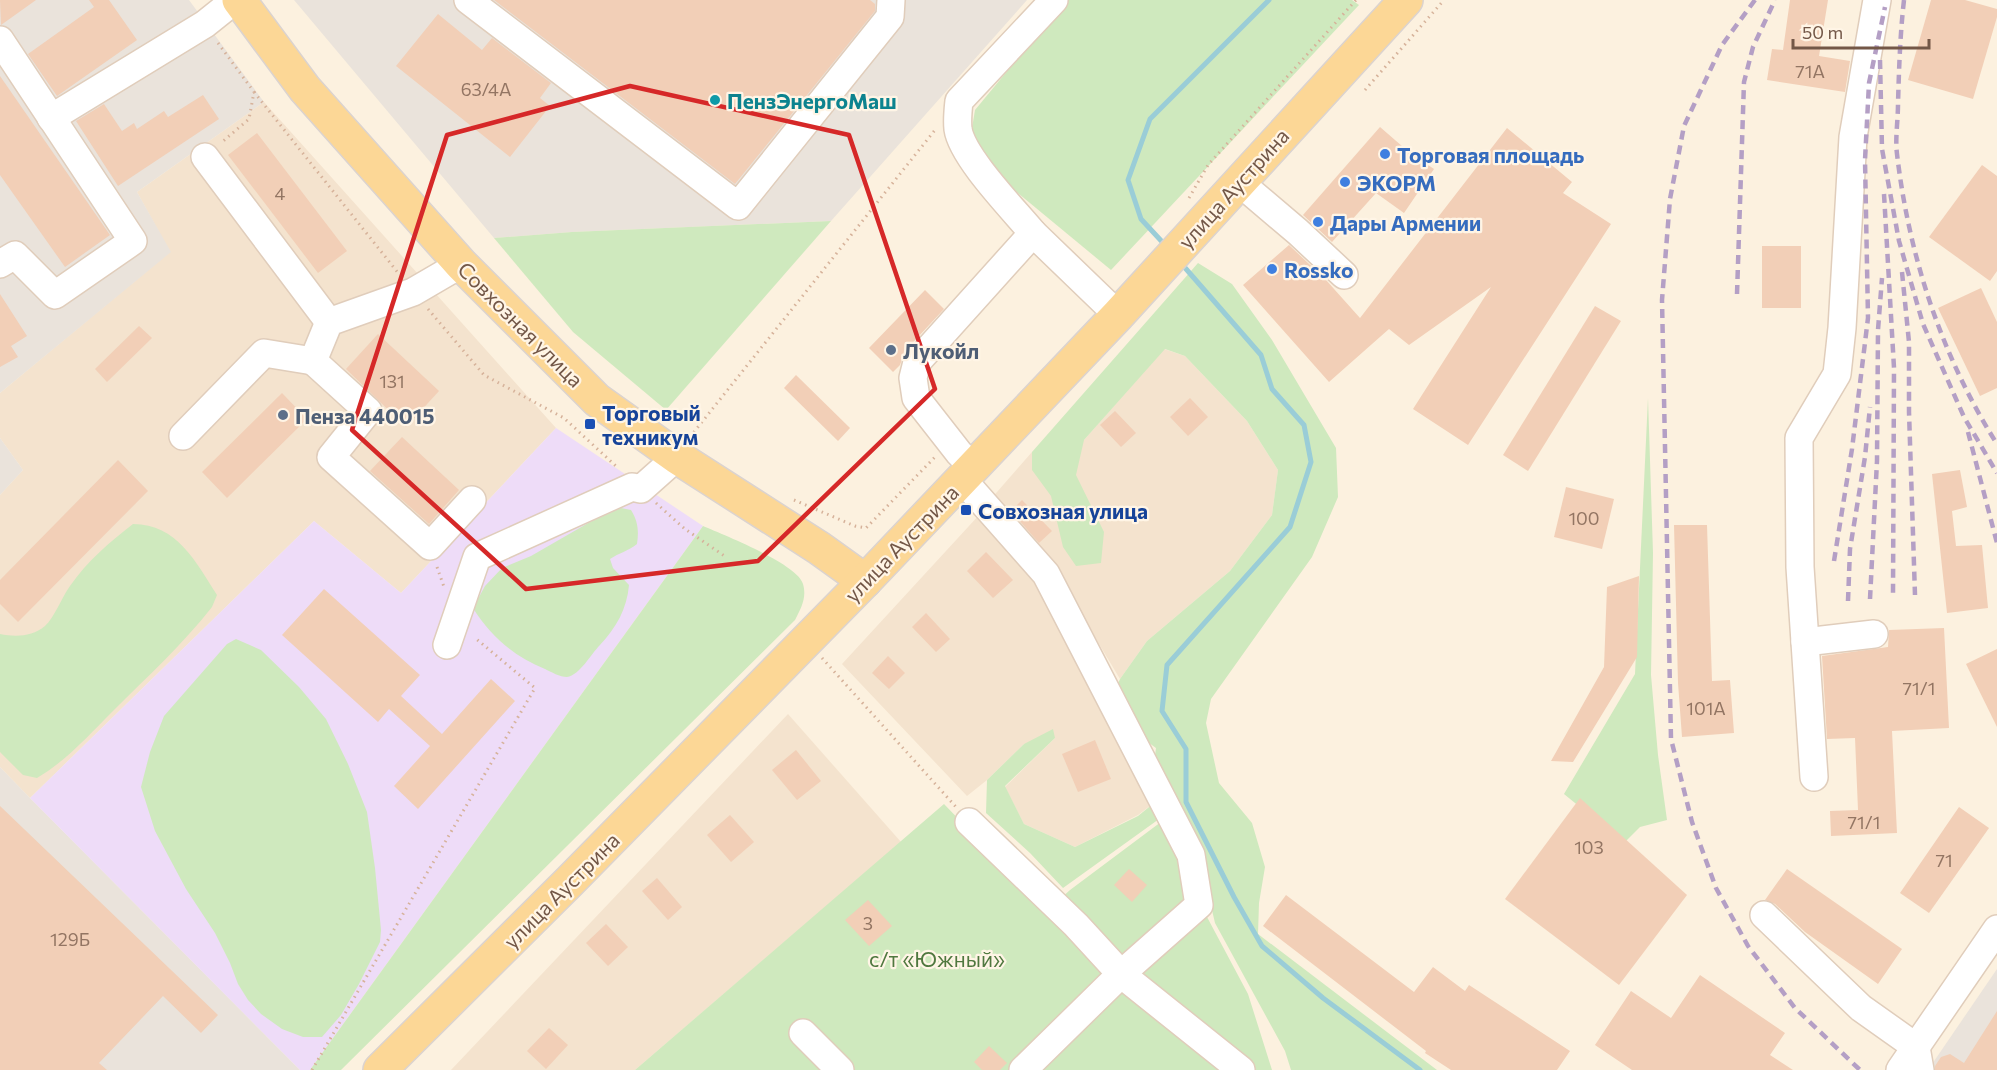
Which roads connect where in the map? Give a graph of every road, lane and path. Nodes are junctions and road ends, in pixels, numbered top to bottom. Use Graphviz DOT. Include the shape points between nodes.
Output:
graph roads {
  1 [pos="237,0"];
  2 [pos="468,0"];
  3 [pos="891,0"];
  4 [pos="1054,0"];
  5 [pos="1356,0"];
  6 [pos="1444,0"];
  7 [pos="1877,0"];
  8 [pos="1393,4"];
  9 [pos="205,24"];
  10 [pos="0,40"];
  11 [pos="1365,90"];
  12 [pos="254,92"];
  13 [pos="958,101"];
  14 [pos="51,118"];
  15 [pos="205,157"];
  16 [pos="1239,182"];
  17 [pos="1187,202"];
  18 [pos="1033,233"];
  19 [pos="0,264"];
  20 [pos="461,264"];
  21 [pos="1344,275"];
  22 [pos="413,292"];
  23 [pos="1118,315"];
  24 [pos="329,322"];
  25 [pos="313,361"];
  26 [pos="183,436"];
  27 [pos="682,449"];
  28 [pos="965,466"];
  29 [pos="641,489"];
  30 [pos="789,498"];
  31 [pos="472,500"];
  32 [pos="430,546"];
  33 [pos="726,556"];
  34 [pos="866,581"];
  35 [pos="451,633"];
  36 [pos="1874,634"];
  37 [pos="805,642"];
  38 [pos="1805,642"];
  39 [pos="1814,777"];
  40 [pos="969,822"];
  41 [pos="1764,915"];
  42 [pos="1997,929"];
  43 [pos="1121,974"];
  44 [pos="802,1033"];
  45 [pos="1918,1058"];
  46 [pos="312,1070"];
  47 [pos="380,1070"];
  48 [pos="840,1070"];
  49 [pos="1023,1070"];
  50 [pos="1241,1070"];
  51 [pos="1900,1070"];
  1 -- 9 [label="street"];
  1 -- 20 [label="main road, Совхозная улица" via="306,89"];
  2 -- 3 [label="street" via="738,207 890,17"];
  4 -- 13 [label="street"];
  5 -- 17 [label="path" via="1208,165"];
  6 -- 11 [label="path"];
  7 -- 38 [label="street" via="1853,137 1837,374 1799,438"];
  8 -- 16 [label="main road, улица Аустрина"];
  9 -- 12 [label="path"];
  9 -- 14 [label="street"];
  10 -- 14 [label="street"];
  12 -- 15 [label="path" via="249,118"];
  12 -- 22 [label="path"];
  13 -- 18 [label="street" via="958,131 968,152"];
  13 -- 27 [label="path"];
  14 -- 19 [label="street" via="133,241 55,295 15,255"];
  15 -- 24 [label="street"];
  16 -- 21 [label="street"];
  16 -- 23 [label="main road, улица Аустрина"];
  18 -- 23 [label="street"];
  18 -- 28 [label="street" via="916,362 916,398"];
  20 -- 22 [label="street"];
  20 -- 27 [label="main road, Совхозная улица" via="597,400"];
  22 -- 24 [label="street"];
  22 -- 29 [label="path" via="484,375 564,418"];
  23 -- 28 [label="main road, улица Аустрина"];
  24 -- 25 [label="street"];
  25 -- 26 [label="street" via="264,353"];
  25 -- 32 [label="street" via="368,411 331,457"];
  27 -- 29 [label="street"];
  27 -- 34 [label="main road, Совхозная улица"];
  28 -- 30 [label="path" via="938,454 866,528"];
  28 -- 34 [label="main road, улица Аустрина"];
  28 -- 43 [label="street" via="1046,574 1191,855 1199,905"];
  29 -- 33 [label="path" via="685,529"];
  29 -- 35 [label="street" via="632,487 477,557"];
  31 -- 32 [label="street"];
  32 -- 35 [label="path"];
  34 -- 37 [label="main road, улица Аустрина"];
  35 -- 46 [label="path" via="535,688"];
  36 -- 38 [label="street"];
  37 -- 40 [label="path"];
  37 -- 47 [label="main road, улица Аустрина"];
  38 -- 39 [label="street"];
  40 -- 43 [label="street"];
  41 -- 45 [label="street"];
  42 -- 45 [label="street"];
  43 -- 49 [label="street"];
  43 -- 50 [label="street"];
  44 -- 48 [label="street"];
  45 -- 51 [label="street"];
}
